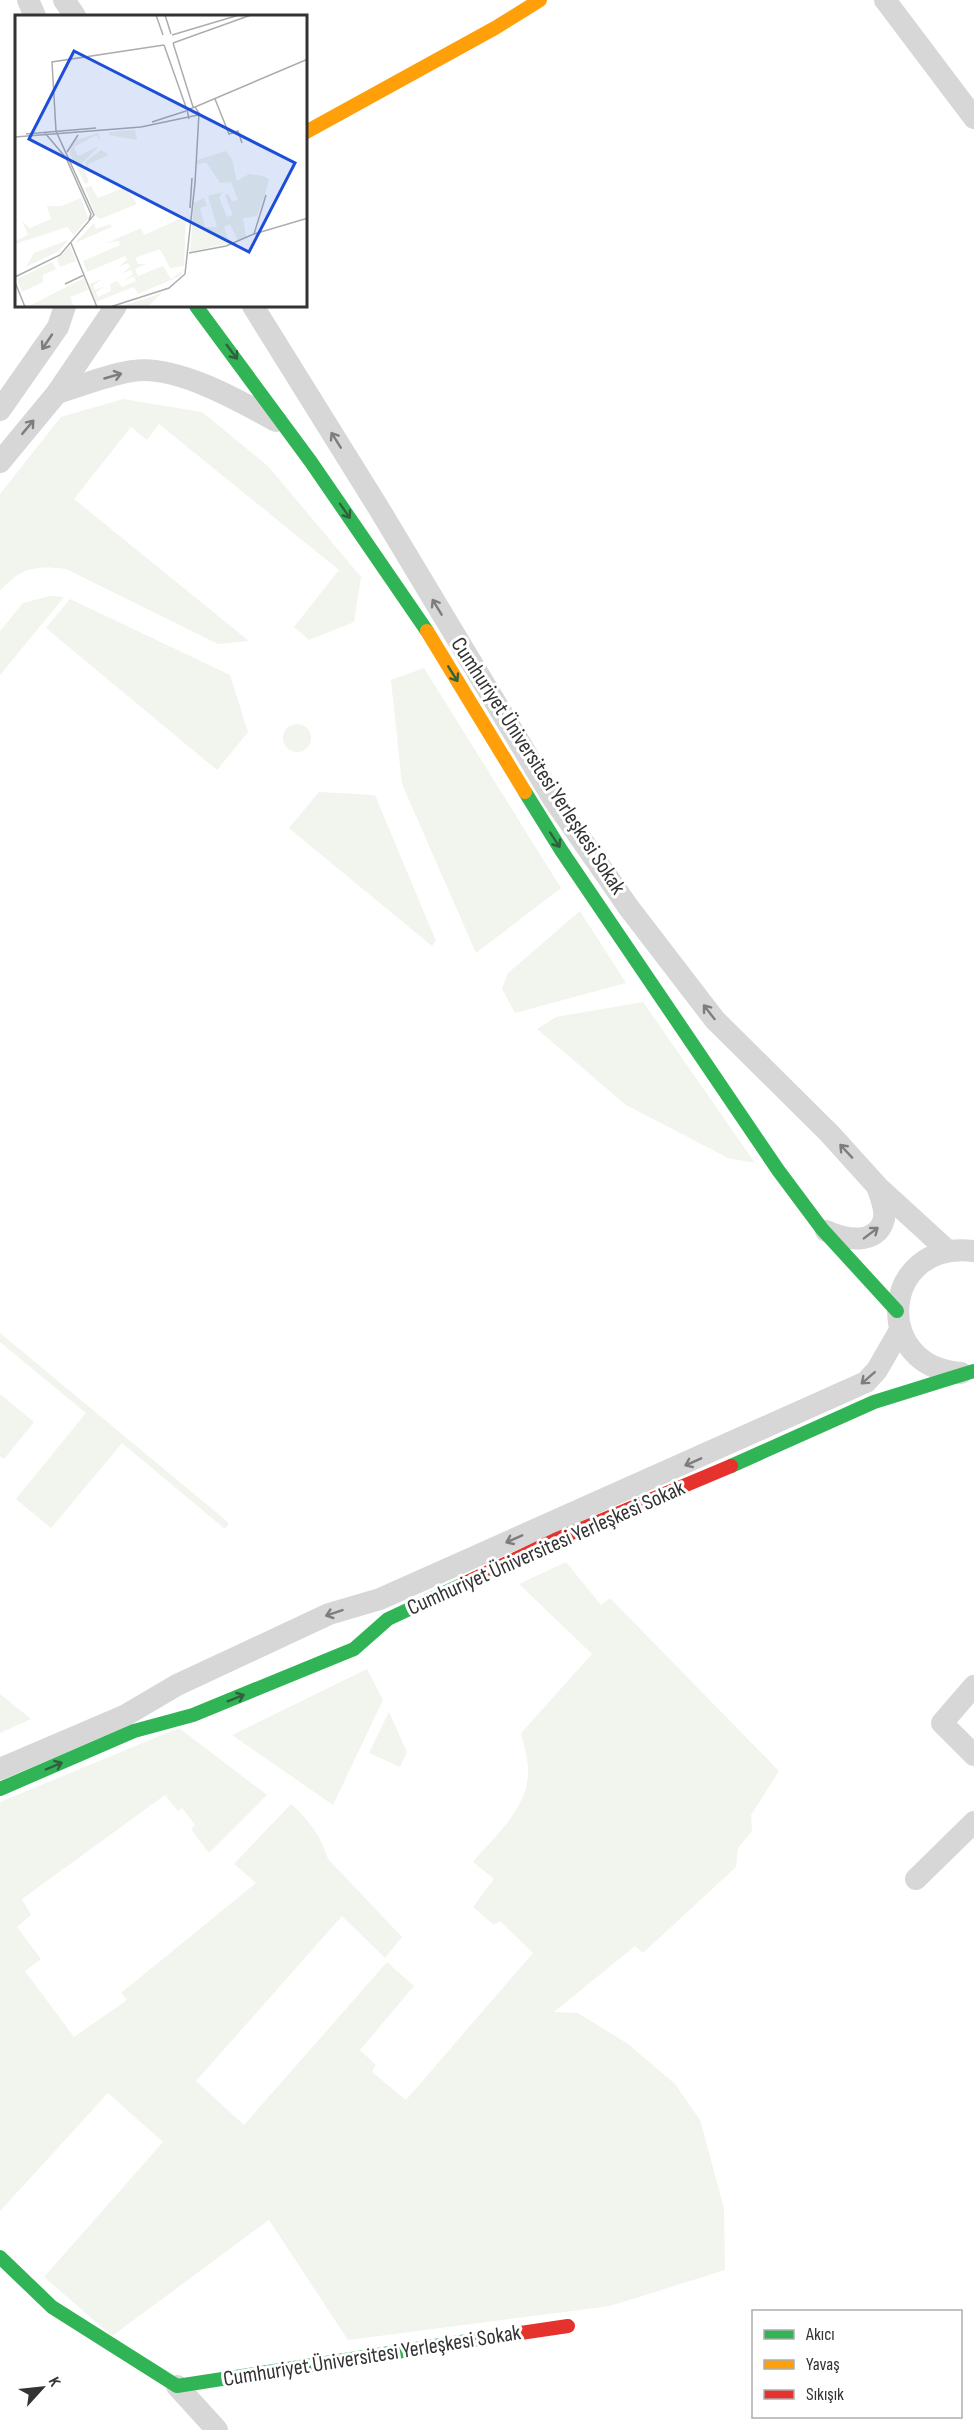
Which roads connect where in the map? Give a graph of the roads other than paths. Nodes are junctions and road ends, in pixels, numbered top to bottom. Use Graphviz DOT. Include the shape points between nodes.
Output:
graph roads {
  1 [pos="28,0"];
  2 [pos="64,0"];
  3 [pos="540,0"];
  4 [pos="885,0"];
  5 [pos="35,15"];
  6 [pos="74,15"];
  7 [pos="974,118"];
  8 [pos="308,131"];
  9 [pos="64,308"];
  10 [pos="115,308"];
  11 [pos="197,308"];
  12 [pos="254,308"];
  13 [pos="57,393"];
  14 [pos="0,410"];
  15 [pos="285,426"];
  16 [pos="0,462"];
  17 [pos="877,1186"];
  18 [pos="822,1229"];
  19 [pos="974,1231"];
  20 [pos="959,1250"];
  21 [pos="898,1320"];
  22 [pos="970,1372"];
  23 [pos="974,1686"];
  24 [pos="974,1755"];
  25 [pos="0,1769"];
  26 [pos="0,1789"];
  27 [pos="974,1822"];
  28 [pos="916,1879"];
  29 [pos="0,2258"];
  30 [pos="568,2326"];
  31 [pos="177,2386"];
  32 [pos="217,2430"];
  1 -- 5 [label="street"];
  2 -- 6 [label="street"];
  3 -- 8 [label="street"];
  4 -- 7 [label="street"];
  9 -- 14 [label="street, one-way" via="58,327"];
  10 -- 13 [label="street"];
  11 -- 15 [label="street, Cumhuriyet Üniversitesi Yerleşkesi Sokak, one-way"];
  17 -- 12 [label="street, Cumhuriyet Üniversitesi Yerleşkesi Sokak, one-way" via="715,1020 609,880 554,800"];
  13 -- 15 [label="street, Cumhuriyet Üniversitesi Yerleşkesi Sokak, one-way" via="134,370 175,375 223,392"];
  16 -- 13 [label="street, one-way"];
  15 -- 18 [label="street, Cumhuriyet Üniversitesi Yerleşkesi Sokak, one-way" via="421,621 609,923"];
  18 -- 17 [label="street, Cumhuriyet Üniversitesi Yerleşkesi Sokak, one-way" via="846,1240 863,1239 876,1232 884,1220"];
  17 -- 20 [label="street, Cumhuriyet Üniversitesi Yerleşkesi Sokak"];
  18 -- 21 [label="street, Cumhuriyet Üniversitesi Yerleşkesi Sokak"];
  19 -- 20 [label="street"];
  20 -- 21 [label="street, Cumhuriyet Üniversitesi Yerleşkesi Sokak" via="921,1262 908,1276 900,1292"];
  21 -- 22 [label="street, Cumhuriyet Üniversitesi Yerleşkesi Sokak" via="909,1349 925,1363 945,1372"];
  21 -- 25 [label="street, Cumhuriyet Üniversitesi Yerleşkesi Sokak, one-way" via="877,1370 866,1382 380,1599 329,1614 177,1685 126,1715"];
  26 -- 22 [label="street, Cumhuriyet Üniversitesi Yerleşkesi Sokak, one-way" via="134,1731 193,1716 354,1649 388,1619 548,1543 874,1402"];
  23 -- 24 [label="street" via="942,1724"];
  27 -- 28 [label="street"];
  29 -- 31 [label="street, Cumhuriyet Üniversitesi Yerleşkesi Sokak" via="52,2307"];
  30 -- 31 [label="street, Cumhuriyet Üniversitesi Yerleşkesi Sokak"];
  31 -- 32 [label="street, Cumhuriyet Üniversitesi Yerleşkesi Sokak"];
}
